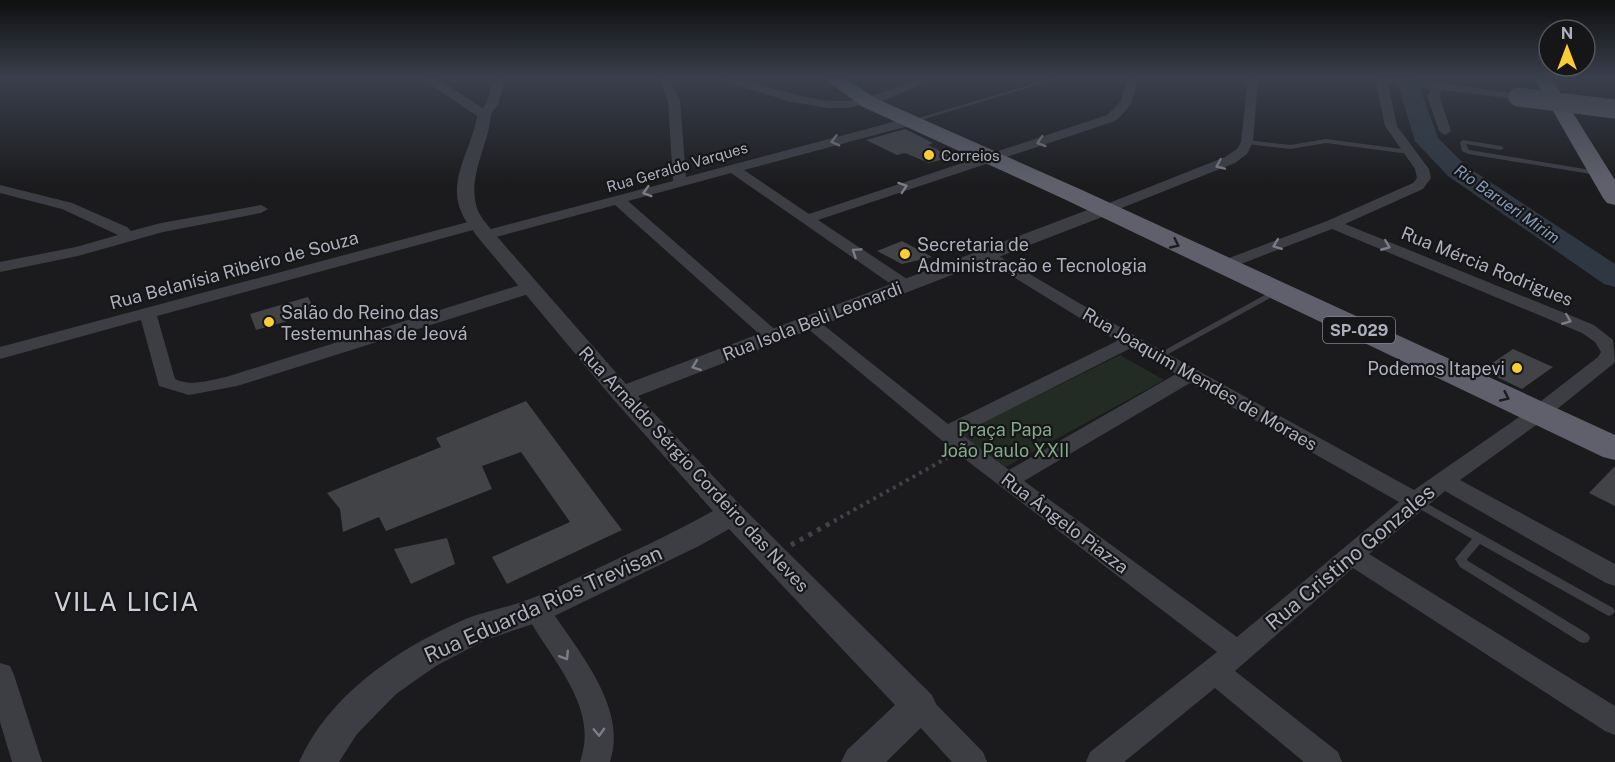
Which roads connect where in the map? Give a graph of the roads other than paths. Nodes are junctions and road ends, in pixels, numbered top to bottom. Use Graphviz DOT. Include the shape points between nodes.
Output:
graph roads {
  1 [pos="484,114"];
  2 [pos="675,114"];
  3 [pos="848,114"];
  4 [pos="895,114"];
  5 [pos="939,114"];
  6 [pos="1118,114"];
  7 [pos="1250,114"];
  8 [pos="1388,114"];
  9 [pos="1438,114"];
  10 [pos="1562,114"];
  11 [pos="912,121"];
  12 [pos="862,125"];
  13 [pos="1444,130"];
  14 [pos="1247,142"];
  15 [pos="1500,148"];
  16 [pos="1409,152"];
  17 [pos="991,158"];
  18 [pos="732,168"];
  19 [pos="1600,173"];
  20 [pos="680,183"];
  21 [pos="0,189"];
  22 [pos="1615,198"];
  23 [pos="618,200"];
  24 [pos="261,209"];
  25 [pos="1104,210"];
  26 [pos="807,219"];
  27 [pos="1332,224"];
  28 [pos="482,230"];
  29 [pos="125,234"];
  30 [pos="0,255"];
  31 [pos="986,255"];
  32 [pos="1222,266"];
  33 [pos="0,267"];
  34 [pos="904,285"];
  35 [pos="529,288"];
  36 [pos="1277,292"];
  37 [pos="148,314"];
  38 [pos="810,323"];
  39 [pos="773,337"];
  40 [pos="1131,341"];
  41 [pos="0,353"];
  42 [pos="1158,356"];
  43 [pos="1606,360"];
  44 [pos="1191,374"];
  45 [pos="622,394"];
  46 [pos="1539,413"];
  47 [pos="946,433"];
  48 [pos="1615,448"];
  49 [pos="1008,480"];
  50 [pos="1443,480"];
  51 [pos="1415,501"];
  52 [pos="732,514"];
  53 [pos="1479,538"];
  54 [pos="1351,555"];
  55 [pos="1615,576"];
  56 [pos="537,610"];
  57 [pos="1609,611"];
  58 [pos="1584,638"];
  59 [pos="1237,652"];
  60 [pos="1215,671"];
  61 [pos="0,675"];
  62 [pos="919,706"];
  63 [pos="1615,722"];
  64 [pos="27,762"];
  65 [pos="318,762"];
  66 [pos="595,762"];
  67 [pos="860,762"];
  68 [pos="972,762"];
  69 [pos="1101,762"];
  70 [pos="1327,762"];
  1 -- 28 [label="street, Rua Arnaldo Sérgio Cordeiro das Neves" via="466,188 468,206"];
  2 -- 20 [label="street"];
  3 -- 12 [label="street"];
  4 -- 11 [label="highway, SP-029"];
  5 -- 11 [label="lane"];
  6 -- 17 [label="street, one-way"];
  7 -- 14 [label="street"];
  8 -- 16 [label="street" via="1391,126"];
  9 -- 13 [label="street"];
  10 -- 19 [label="highway"];
  11 -- 12 [label="street, Rua Geraldo Varques"];
  11 -- 17 [label="highway, SP-029"];
  12 -- 18 [label="street, Rua Geraldo Varques, one-way"];
  14 -- 16 [label="lane" via="1290,147 1338,142"];
  14 -- 25 [label="street, one-way" via="1230,160"];
  15 -- 19 [label="lane" via="1463,142 1468,152"];
  16 -- 27 [label="street" via="1422,169 1424,178 1418,186"];
  17 -- 25 [label="highway, SP-029"];
  26 -- 17 [label="street, one-way"];
  18 -- 20 [label="street, Rua Geraldo Varques"];
  18 -- 26 [label="street"];
  19 -- 22 [label="highway"];
  20 -- 23 [label="street, Rua Geraldo Varques, one-way"];
  21 -- 29 [label="street" via="67,206"];
  23 -- 28 [label="street, Rua Geraldo Varques"];
  23 -- 39 [label="street"];
  24 -- 29 [label="street"];
  25 -- 31 [label="street, Rua Isola Beli Leonardi"];
  25 -- 32 [label="highway, SP-029, one-way"];
  34 -- 26 [label="street, one-way"];
  27 -- 32 [label="street, one-way"];
  27 -- 43 [label="street, Rua Mércia Rodrigues, one-way" via="1588,328 1608,345"];
  28 -- 35 [label="street, Rua Arnaldo Sérgio Cordeiro das Neves"];
  28 -- 37 [label="street, Rua Belanísia Ribeiro de Souza"];
  29 -- 30 [label="street"];
  29 -- 33 [label="street" via="44,259"];
  31 -- 34 [label="street, Rua Isola Beli Leonardi"];
  31 -- 40 [label="street, Rua Joaquim Mendes de Moraes"];
  32 -- 36 [label="highway, SP-029"];
  34 -- 38 [label="street, Rua Isola Beli Leonardi"];
  35 -- 37 [label="street" via="230,382 199,388 176,388 166,381"];
  35 -- 45 [label="street, Rua Arnaldo Sérgio Cordeiro das Neves"];
  36 -- 42 [label="lane"];
  36 -- 46 [label="highway, SP-029, one-way"];
  37 -- 41 [label="street, Rua Belanísia Ribeiro de Souza"];
  38 -- 39 [label="street, Rua Isola Beli Leonardi"];
  38 -- 47 [label="street, Rua Ângelo Piazza"];
  39 -- 45 [label="street, Rua Isola Beli Leonardi, one-way"];
  40 -- 42 [label="street, Rua Joaquim Mendes de Moraes"];
  40 -- 47 [label="street"];
  42 -- 44 [label="street, Rua Joaquim Mendes de Moraes"];
  43 -- 46 [label="street, Rua Cristino Gonzales"];
  44 -- 49 [label="street"];
  44 -- 51 [label="street, Rua Joaquim Mendes de Moraes"];
  45 -- 52 [label="street, Rua Arnaldo Sérgio Cordeiro das Neves"];
  46 -- 48 [label="highway, SP-029"];
  46 -- 50 [label="street, Rua Cristino Gonzales"];
  47 -- 49 [label="street, Rua Ângelo Piazza"];
  49 -- 59 [label="street, Rua Ângelo Piazza"];
  50 -- 51 [label="street, Rua Cristino Gonzales"];
  50 -- 55 [label="street"];
  51 -- 53 [label="lane"];
  51 -- 54 [label="street, Rua Cristino Gonzales"];
  52 -- 56 [label="street, Rua Eduarda Rios Trevisan"];
  52 -- 62 [label="street, Rua Arnaldo Sérgio Cordeiro das Neves"];
  53 -- 57 [label="lane"];
  53 -- 58 [label="lane" via="1461,559 1464,564"];
  54 -- 59 [label="street, Rua Cristino Gonzales"];
  54 -- 63 [label="street"];
  56 -- 65 [label="street, Rua Eduarda Rios Trevisan" via="474,630 384,683 344,722"];
  56 -- 66 [label="street, one-way" via="594,701 600,740"];
  59 -- 60 [label="street, Rua Cristino Gonzales"];
  60 -- 69 [label="street, Rua Cristino Gonzales"];
  60 -- 70 [label="street"];
  61 -- 64 [label="street"];
  62 -- 67 [label="street"];
  62 -- 68 [label="street"];
}
